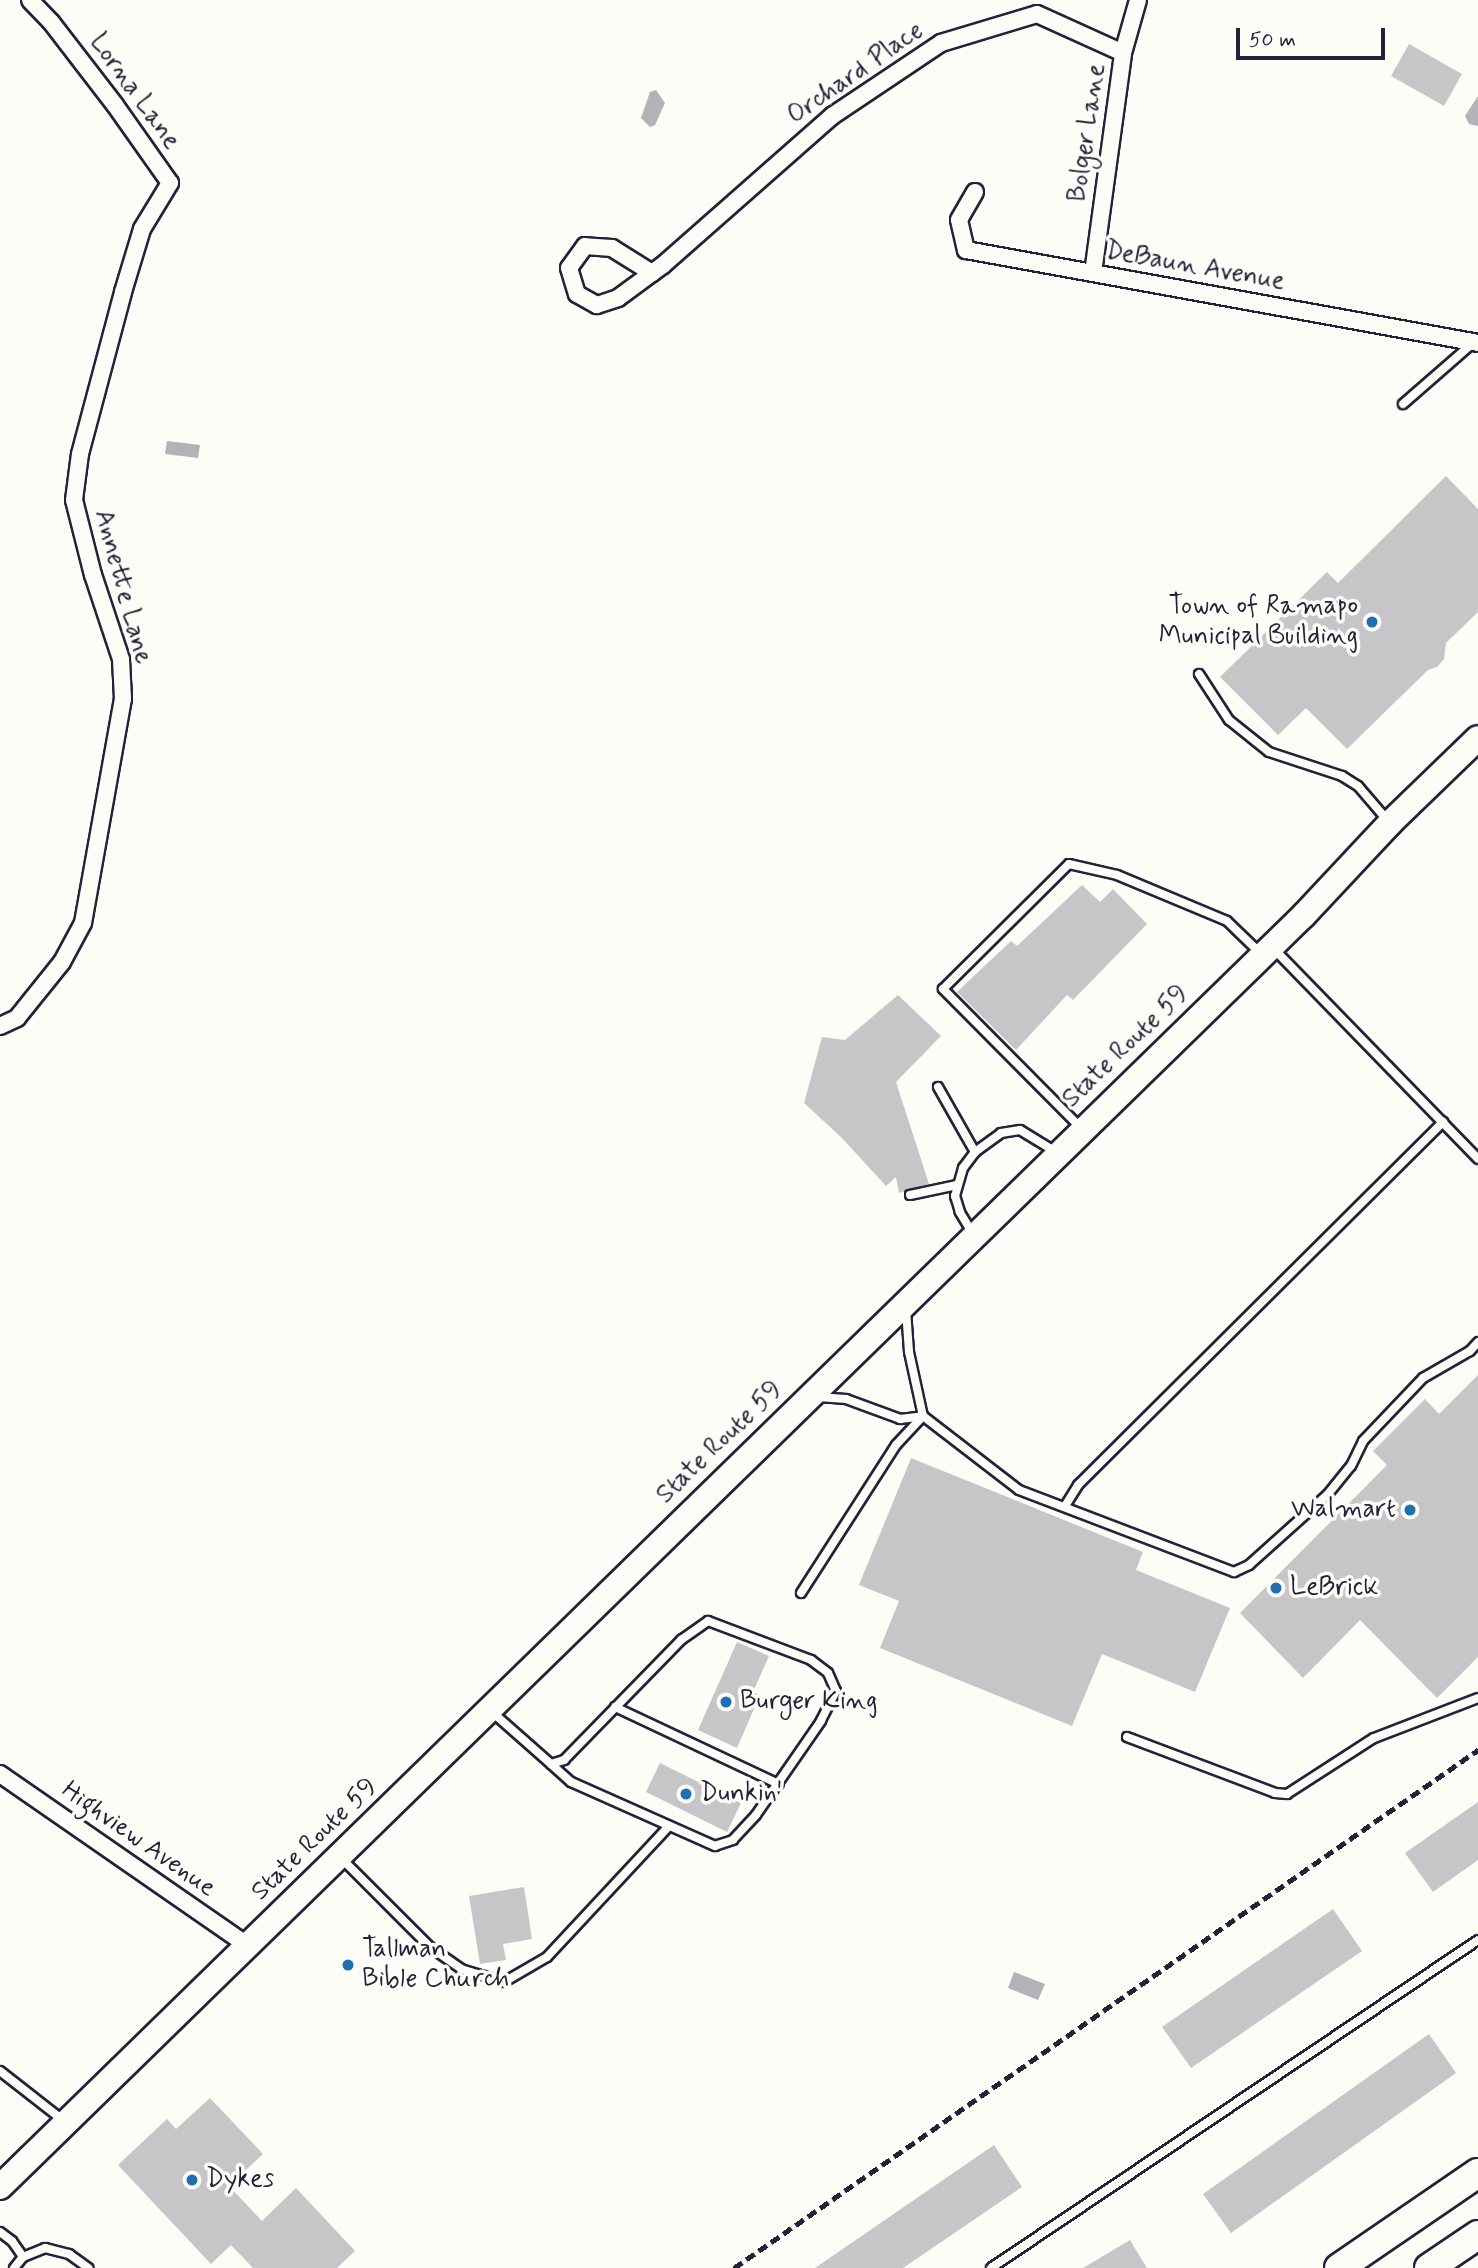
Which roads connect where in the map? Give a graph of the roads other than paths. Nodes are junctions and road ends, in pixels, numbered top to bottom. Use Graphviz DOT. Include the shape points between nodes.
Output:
graph roads {
  1 [pos="30,0"];
  2 [pos="1138,0"];
  3 [pos="1123,53"];
  4 [pos="170,183"];
  5 [pos="975,192"];
  6 [pos="653,273"];
  7 [pos="1093,273"];
  8 [pos="1476,343"];
  9 [pos="1403,404"];
  10 [pos="1199,674"];
  11 [pos="1478,738"];
  12 [pos="1390,823"];
  13 [pos="1267,951"];
  14 [pos="0,1026"];
  15 [pos="938,1087"];
  16 [pos="1443,1122"];
  17 [pos="1083,1130"];
  18 [pos="975,1152"];
  19 [pos="1059,1154"];
  20 [pos="1478,1159"];
  21 [pos="957,1185"];
  22 [pos="910,1195"];
  23 [pos="975,1236"];
  24 [pos="906,1303"];
  25 [pos="1478,1342"];
  26 [pos="810,1397"];
  27 [pos="923,1416"];
  28 [pos="1065,1506"];
  29 [pos="801,1593"];
  30 [pos="1478,1698"];
  31 [pos="615,1707"];
  32 [pos="490,1710"];
  33 [pos="1127,1737"];
  34 [pos="551,1763"];
  35 [pos="0,1774"];
  36 [pos="779,1784"];
  37 [pos="669,1826"];
  38 [pos="340,1857"];
  39 [pos="1478,1940"];
  40 [pos="248,1946"];
  41 [pos="0,2071"];
  42 [pos="66,2123"];
  43 [pos="1478,2173"];
  44 [pos="0,2187"];
  45 [pos="0,2232"];
  46 [pos="1478,2235"];
  47 [pos="23,2257"];
  48 [pos="14,2268"];
  49 [pos="88,2268"];
  50 [pos="991,2268"];
  51 [pos="1339,2268"];
  52 [pos="1429,2268"];
  1 -- 4 [label="street, Lorna Lane" via="115,105"];
  2 -- 3 [label="street, Bolger Lane"];
  3 -- 6 [label="street, Orchard Place" via="1037,14 941,43 832,116"];
  3 -- 7 [label="street, Bolger Lane"];
  4 -- 14 [label="street, Annette Lane" via="142,229 80,454 74,500 121,659 123,699 83,923 62,962 17,1018"];
  5 -- 7 [label="street, DeBaun Avenue" via="959,220 966,250"];
  6 -- 6 [label="street, Orchard Place" via="618,298 597,305 577,294 569,268 585,246 612,248"];
  7 -- 8 [label="street, DeBaun Avenue"];
  8 -- 9 [label="lane"];
  10 -- 12 [label="lane" via="1229,720 1269,752 1342,776 1358,786"];
  11 -- 12 [label="main road, State Route 59"];
  12 -- 13 [label="main road, State Route 59"];
  13 -- 16 [label="lane"];
  13 -- 17 [label="main road, State Route 59"];
  13 -- 17 [label="lane" via="1227,921 1117,875 1069,864 943,989"];
  15 -- 18 [label="lane"];
  16 -- 20 [label="lane"];
  16 -- 28 [label="lane" via="1078,1485"];
  17 -- 19 [label="main road, State Route 59"];
  18 -- 19 [label="lane" via="1001,1133 1020,1130"];
  18 -- 21 [label="lane" via="962,1168"];
  19 -- 23 [label="main road, State Route 59"];
  21 -- 22 [label="lane"];
  21 -- 23 [label="lane" via="960,1212"];
  23 -- 24 [label="main road, State Route 59"];
  24 -- 26 [label="main road, State Route 59"];
  24 -- 27 [label="lane" via="909,1352"];
  25 -- 28 [label="lane" via="1423,1378 1363,1441 1351,1466 1328,1494 1249,1565 1234,1572"];
  26 -- 27 [label="lane" via="846,1399 900,1419"];
  26 -- 32 [label="main road, State Route 59"];
  27 -- 28 [label="lane" via="1019,1490"];
  27 -- 29 [label="lane" via="895,1445"];
  30 -- 33 [label="lane" via="1374,1738 1287,1794"];
  31 -- 34 [label="lane" via="564,1760"];
  31 -- 36 [label="lane"];
  31 -- 36 [label="lane" via="681,1640 708,1621 811,1660 828,1673 836,1691"];
  32 -- 34 [label="lane"];
  32 -- 38 [label="main road, State Route 59"];
  34 -- 37 [label="lane" via="571,1782"];
  35 -- 40 [label="street, Highview Avenue"];
  36 -- 37 [label="lane" via="733,1840 715,1846"];
  37 -- 38 [label="lane" via="547,1957 504,1982 461,1969 430,1947"];
  38 -- 40 [label="main road, State Route 59"];
  39 -- 50 [label="lane"];
  40 -- 42 [label="main road, State Route 59"];
  41 -- 42 [label="lane"];
  42 -- 44 [label="main road, State Route 59"];
  43 -- 51 [label="highway"];
  45 -- 47 [label="lane"];
  46 -- 52 [label="highway"];
  47 -- 48 [label="lane"];
  47 -- 49 [label="lane" via="45,2248 69,2254"];
}
